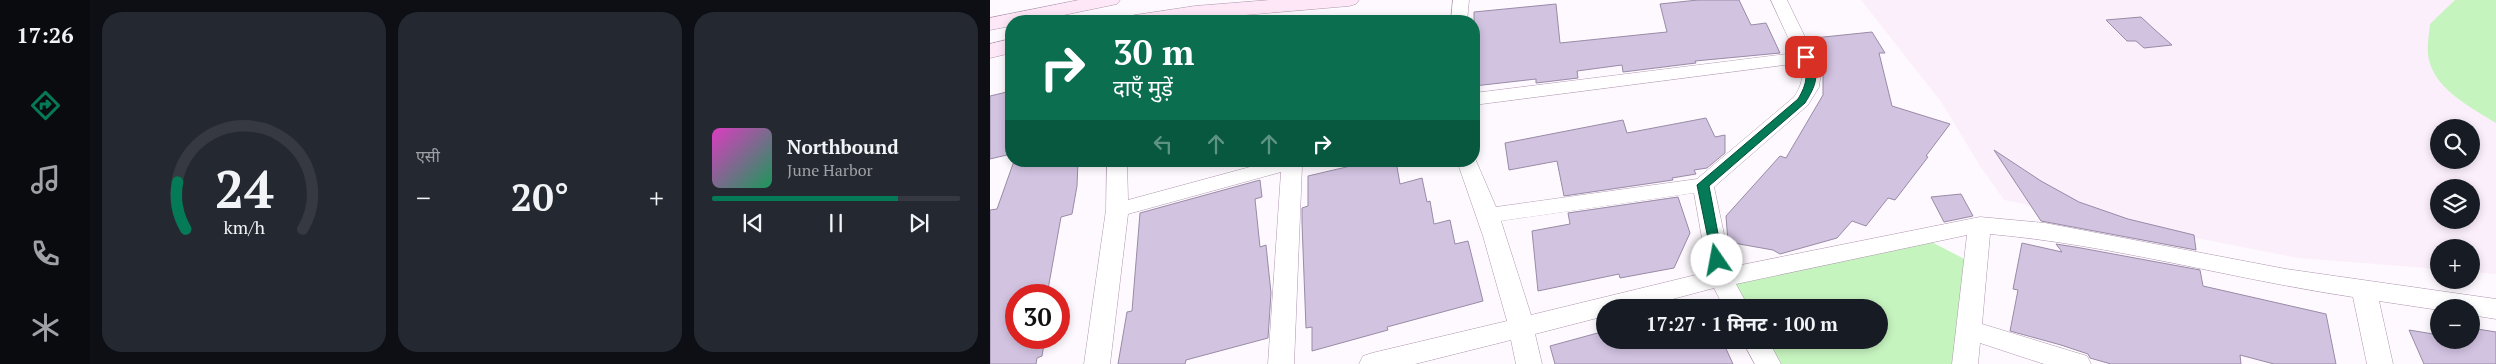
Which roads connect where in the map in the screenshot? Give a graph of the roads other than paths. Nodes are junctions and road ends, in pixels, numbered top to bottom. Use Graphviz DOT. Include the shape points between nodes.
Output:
graph roads {
  1 [pos="1110,0"];
  2 [pos="1349,0"];
  3 [pos="1461,0"];
  4 [pos="1778,0"];
  5 [pos="1035,15"];
  6 [pos="1175,15"];
  7 [pos="1460,15"];
  8 [pos="1005,21"];
  9 [pos="990,24"];
  10 [pos="1005,47"];
  11 [pos="990,51"];
  12 [pos="1806,57"];
  13 [pos="1480,98"];
  14 [pos="1117,167"];
  15 [pos="1276,167"];
  16 [pos="1294,167"];
  17 [pos="1469,167"];
  18 [pos="1703,185"];
  19 [pos="1117,210"];
  20 [pos="1489,215"];
  21 [pos="1980,225"];
  22 [pos="1721,278"];
  23 [pos="2364,290"];
  24 [pos="1732,299"];
  25 [pos="2496,309"];
  26 [pos="1521,327"];
  27 [pos="1970,330"];
  28 [pos="1760,349"];
  29 [pos="1097,364"];
  30 [pos="1280,364"];
  31 [pos="1372,364"];
  32 [pos="1529,364"];
  33 [pos="1768,364"];
  34 [pos="1965,364"];
  35 [pos="2078,364"];
  36 [pos="2380,364"];
  1 -- 5 [label="main road"];
  2 -- 6 [label="main road"];
  3 -- 7 [label="street"];
  4 -- 12 [label="street"];
  8 -- 9 [label="main road"];
  10 -- 11 [label="main road"];
  12 -- 13 [label="street"];
  12 -- 18 [label="street" via="1812,70 1810,86 1801,101"];
  14 -- 19 [label="street"];
  15 -- 19 [label="street"];
  16 -- 30 [label="street"];
  17 -- 20 [label="street"];
  18 -- 20 [label="street"];
  18 -- 22 [label="street"];
  19 -- 29 [label="street"];
  20 -- 26 [label="street"];
  21 -- 22 [label="street"];
  21 -- 23 [label="street" via="2045,231"];
  21 -- 27 [label="street"];
  22 -- 24 [label="street"];
  22 -- 26 [label="street"];
  23 -- 25 [label="street"];
  23 -- 36 [label="street"];
  26 -- 31 [label="street"];
  26 -- 32 [label="street"];
  27 -- 34 [label="street"];
  27 -- 35 [label="street"];
  28 -- 33 [label="street"];
}
